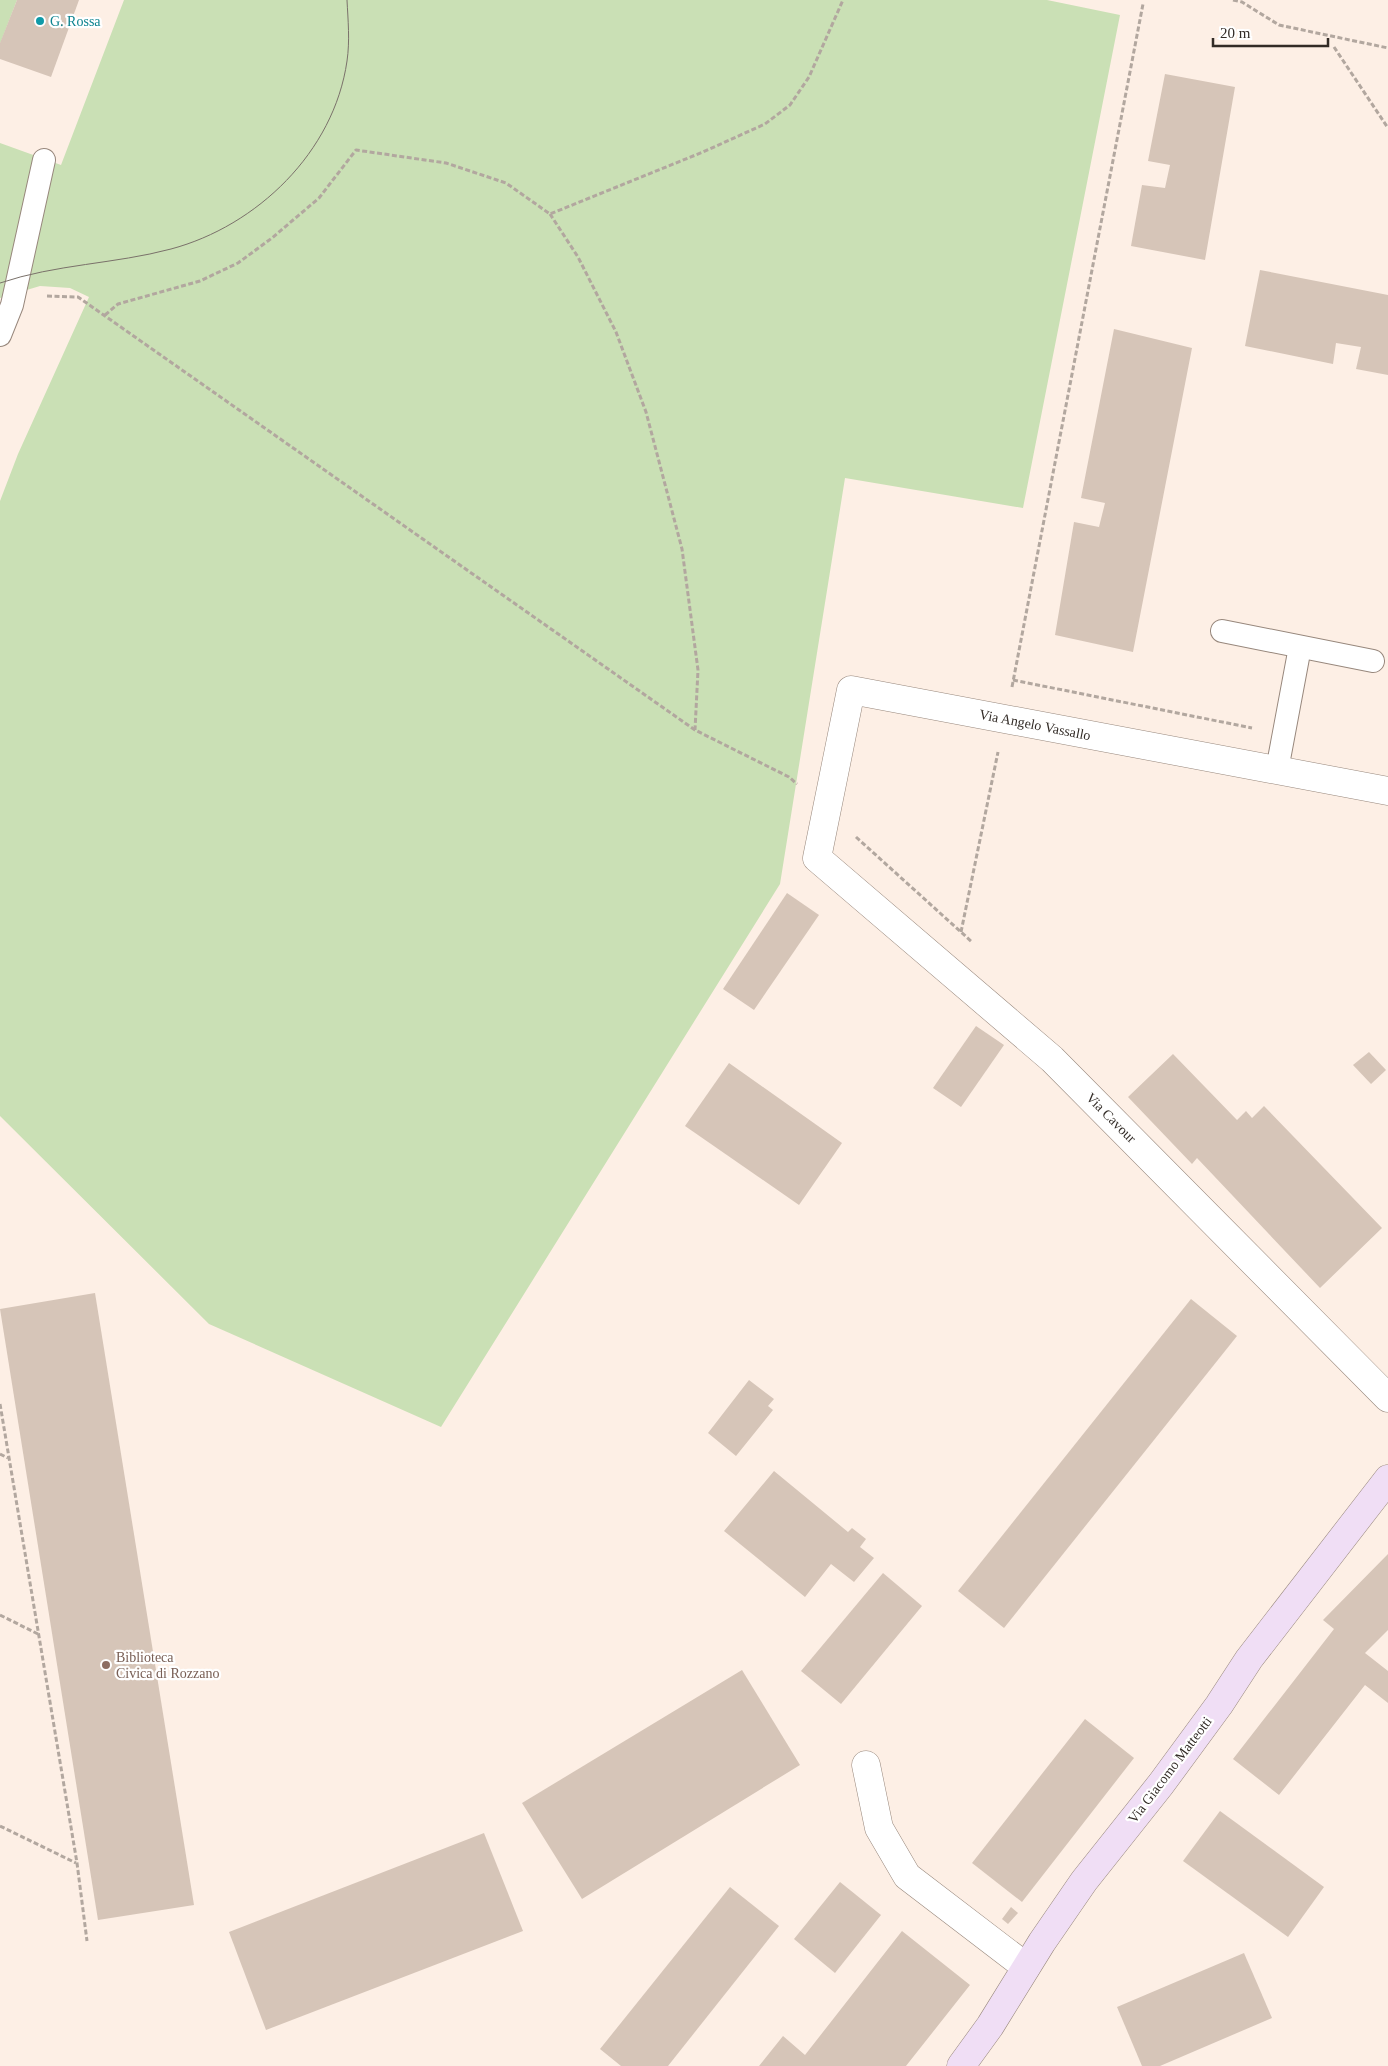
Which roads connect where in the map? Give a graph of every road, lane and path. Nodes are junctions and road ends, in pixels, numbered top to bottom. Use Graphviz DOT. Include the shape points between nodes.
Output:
graph roads {
  1 [pos="843,0"];
  2 [pos="1233,0"];
  3 [pos="1143,4"];
  4 [pos="1334,47"];
  5 [pos="1388,48"];
  6 [pos="1388,128"];
  7 [pos="44,160"];
  8 [pos="550,214"];
  9 [pos="12,305"];
  10 [pos="105,315"];
  11 [pos="0,335"];
  12 [pos="1222,632"];
  13 [pos="1300,647"];
  14 [pos="1374,661"];
  15 [pos="1013,680"];
  16 [pos="1004,719"];
  17 [pos="695,730"];
  18 [pos="1283,734"];
  19 [pos="1277,770"];
  20 [pos="1388,791"];
  21 [pos="826,810"];
  22 [pos="817,858"];
  23 [pos="961,933"];
  24 [pos="976,946"];
  25 [pos="1388,1398"];
  26 [pos="0,1404"];
  27 [pos="0,1454"];
  28 [pos="9,1458"];
  29 [pos="1388,1479"];
  30 [pos="0,1615"];
  31 [pos="38,1634"];
  32 [pos="866,1764"];
  33 [pos="0,1826"];
  34 [pos="77,1863"];
  35 [pos="87,1941"];
  36 [pos="1026,1967"];
  37 [pos="961,2066"];
  1 -- 8 [label="path" via="809,77 790,105 765,124"];
  2 -- 5 [label="path" via="1242,2 1279,25"];
  3 -- 15 [label="path"];
  4 -- 6 [label="path"];
  7 -- 9 [label="lane"];
  8 -- 10 [label="path" via="498,180 446,164 356,150 319,198 238,262 200,281 118,304"];
  8 -- 17 [label="path" via="578,257 616,332 646,412 682,549 698,670"];
  9 -- 10 [label="path" via="50,295 78,297"];
  9 -- 11 [label="lane"];
  10 -- 17 [label="path"];
  12 -- 13 [label="lane"];
  13 -- 14 [label="lane"];
  13 -- 18 [label="lane"];
  15 -- 16 [label="path"];
  15 -- 18 [label="path"];
  16 -- 19 [label="street, Via Angelo Vassallo"];
  16 -- 21 [label="street, Via Angelo Vassallo" via="851,690"];
  16 -- 23 [label="path"];
  17 -- 21 [label="path" via="789,777"];
  18 -- 19 [label="lane"];
  19 -- 20 [label="street, Via Angelo Vassallo"];
  21 -- 22 [label="street, Via Angelo Vassallo"];
  21 -- 23 [label="path"];
  22 -- 25 [label="street, Via Cavour" via="1052,1058"];
  23 -- 24 [label="path"];
  26 -- 28 [label="path"];
  27 -- 28 [label="path"];
  28 -- 31 [label="path"];
  29 -- 36 [label="street, Via Giacomo Matteotti" via="1249,1659 1162,1784 1084,1881"];
  30 -- 31 [label="path"];
  31 -- 34 [label="path"];
  32 -- 36 [label="street" via="879,1828 907,1876"];
  33 -- 34 [label="path"];
  34 -- 35 [label="path"];
  36 -- 37 [label="street, Via Giacomo Matteotti"];
}
